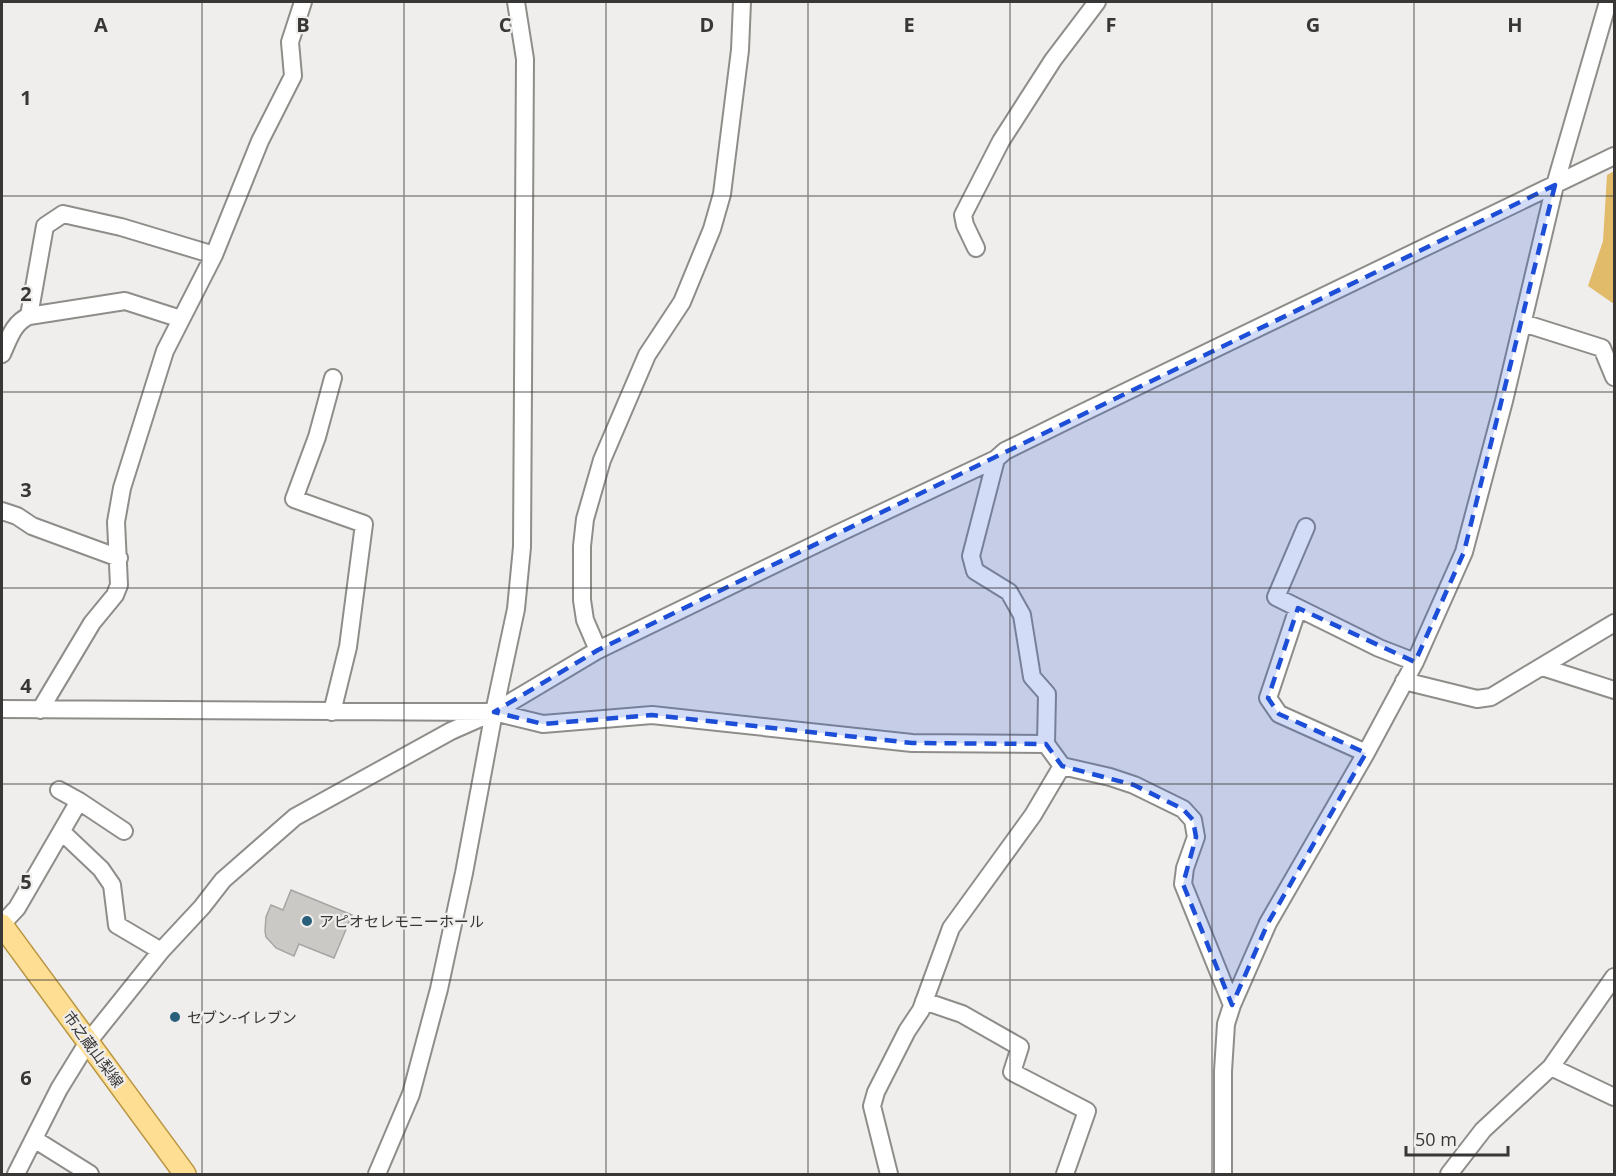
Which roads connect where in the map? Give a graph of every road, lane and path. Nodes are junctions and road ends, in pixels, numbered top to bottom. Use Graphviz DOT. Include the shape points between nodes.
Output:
graph roads {
  1 [pos="303,2"];
  2 [pos="516,2"];
  3 [pos="742,2"];
  4 [pos="1097,2"];
  5 [pos="1608,2"];
  6 [pos="1614,156"];
  7 [pos="1555,185"];
  8 [pos="976,248"];
  9 [pos="214,255"];
  10 [pos="29,316"];
  11 [pos="181,319"];
  12 [pos="1522,323"];
  13 [pos="2,354"];
  14 [pos="1614,377"];
  15 [pos="333,378"];
  16 [pos="996,459"];
  17 [pos="2,511"];
  18 [pos="1306,527"];
  19 [pos="119,558"];
  20 [pos="1298,608"];
  21 [pos="1614,623"];
  22 [pos="598,650"];
  23 [pos="1415,662"];
  24 [pos="1542,667"];
  25 [pos="1404,681"];
  26 [pos="1614,690"];
  27 [pos="2,709"];
  28 [pos="40,710"];
  29 [pos="332,712"];
  30 [pos="494,712"];
  31 [pos="1046,744"];
  32 [pos="1366,753"];
  33 [pos="1062,766"];
  34 [pos="59,790"];
  35 [pos="80,801"];
  36 [pos="124,831"];
  37 [pos="62,832"];
  38 [pos="2,924"];
  39 [pos="161,951"];
  40 [pos="1614,977"];
  41 [pos="924,1001"];
  42 [pos="1232,1005"];
  43 [pos="88,1042"];
  44 [pos="1551,1067"];
  45 [pos="1614,1097"];
  46 [pos="34,1139"];
  47 [pos="16,1174"];
  48 [pos="90,1174"];
  49 [pos="185,1174"];
  50 [pos="377,1174"];
  51 [pos="890,1174"];
  52 [pos="1065,1174"];
  53 [pos="1223,1174"];
  54 [pos="1449,1174"];
  1 -- 9 [label="street" via="290,42 293,76 260,141"];
  2 -- 30 [label="street" via="525,59 522,547 516,609"];
  3 -- 22 [label="street" via="722,194 712,230 682,302 646,355 606,449 585,519 582,600 585,620"];
  4 -- 8 [label="street" via="1053,60 1001,141 963,215"];
  5 -- 7 [label="street"];
  6 -- 7 [label="street"];
  7 -- 12 [label="street"];
  7 -- 16 [label="street" via="1005,451"];
  9 -- 10 [label="street" via="63,214 45,226"];
  9 -- 11 [label="street"];
  10 -- 11 [label="street" via="125,301"];
  10 -- 13 [label="street" via="15,327"];
  11 -- 19 [label="street" via="165,351 122,488 116,522"];
  12 -- 14 [label="street" via="1602,348"];
  12 -- 23 [label="street" via="1464,552"];
  15 -- 29 [label="street" via="294,499 364,524 348,647"];
  16 -- 22 [label="street"];
  16 -- 31 [label="street" via="970,556 975,571 1009,592 1022,615 1032,677 1047,694"];
  17 -- 19 [label="street"];
  18 -- 20 [label="street" via="1276,597"];
  19 -- 28 [label="street" via="115,595 92,623"];
  20 -- 23 [label="street"];
  20 -- 32 [label="street" via="1268,698 1279,714"];
  21 -- 24 [label="street"];
  22 -- 30 [label="street"];
  23 -- 25 [label="street"];
  24 -- 25 [label="street" via="1491,697 1477,699"];
  24 -- 26 [label="street"];
  25 -- 32 [label="street"];
  27 -- 28 [label="street"];
  28 -- 29 [label="street"];
  29 -- 30 [label="street"];
  30 -- 31 [label="street" via="543,724 652,716 912,743"];
  30 -- 39 [label="street" via="451,731 295,817 224,880"];
  30 -- 50 [label="street" via="439,989 411,1094"];
  31 -- 33 [label="street"];
  32 -- 42 [label="street" via="1268,923"];
  33 -- 41 [label="street" via="1033,815 951,928"];
  33 -- 42 [label="street" via="1134,785 1183,809 1193,820 1196,837 1183,884"];
  34 -- 35 [label="street"];
  35 -- 36 [label="street"];
  35 -- 37 [label="street"];
  37 -- 38 [label="street" via="17,908"];
  37 -- 39 [label="street" via="112,885 117,925"];
  38 -- 43 [label="main road, 市之蔵山梨線"];
  39 -- 43 [label="street"];
  40 -- 44 [label="street"];
  41 -- 51 [label="street" via="876,1092 872,1107"];
  41 -- 52 [label="street" via="962,1014 1020,1047 1012,1072 1087,1112"];
  42 -- 53 [label="street" via="1226,1024 1223,1071"];
  43 -- 46 [label="street"];
  43 -- 49 [label="main road, 市之蔵山梨線"];
  44 -- 45 [label="street"];
  44 -- 54 [label="street" via="1483,1130"];
  46 -- 47 [label="street"];
  46 -- 48 [label="street"];
}
